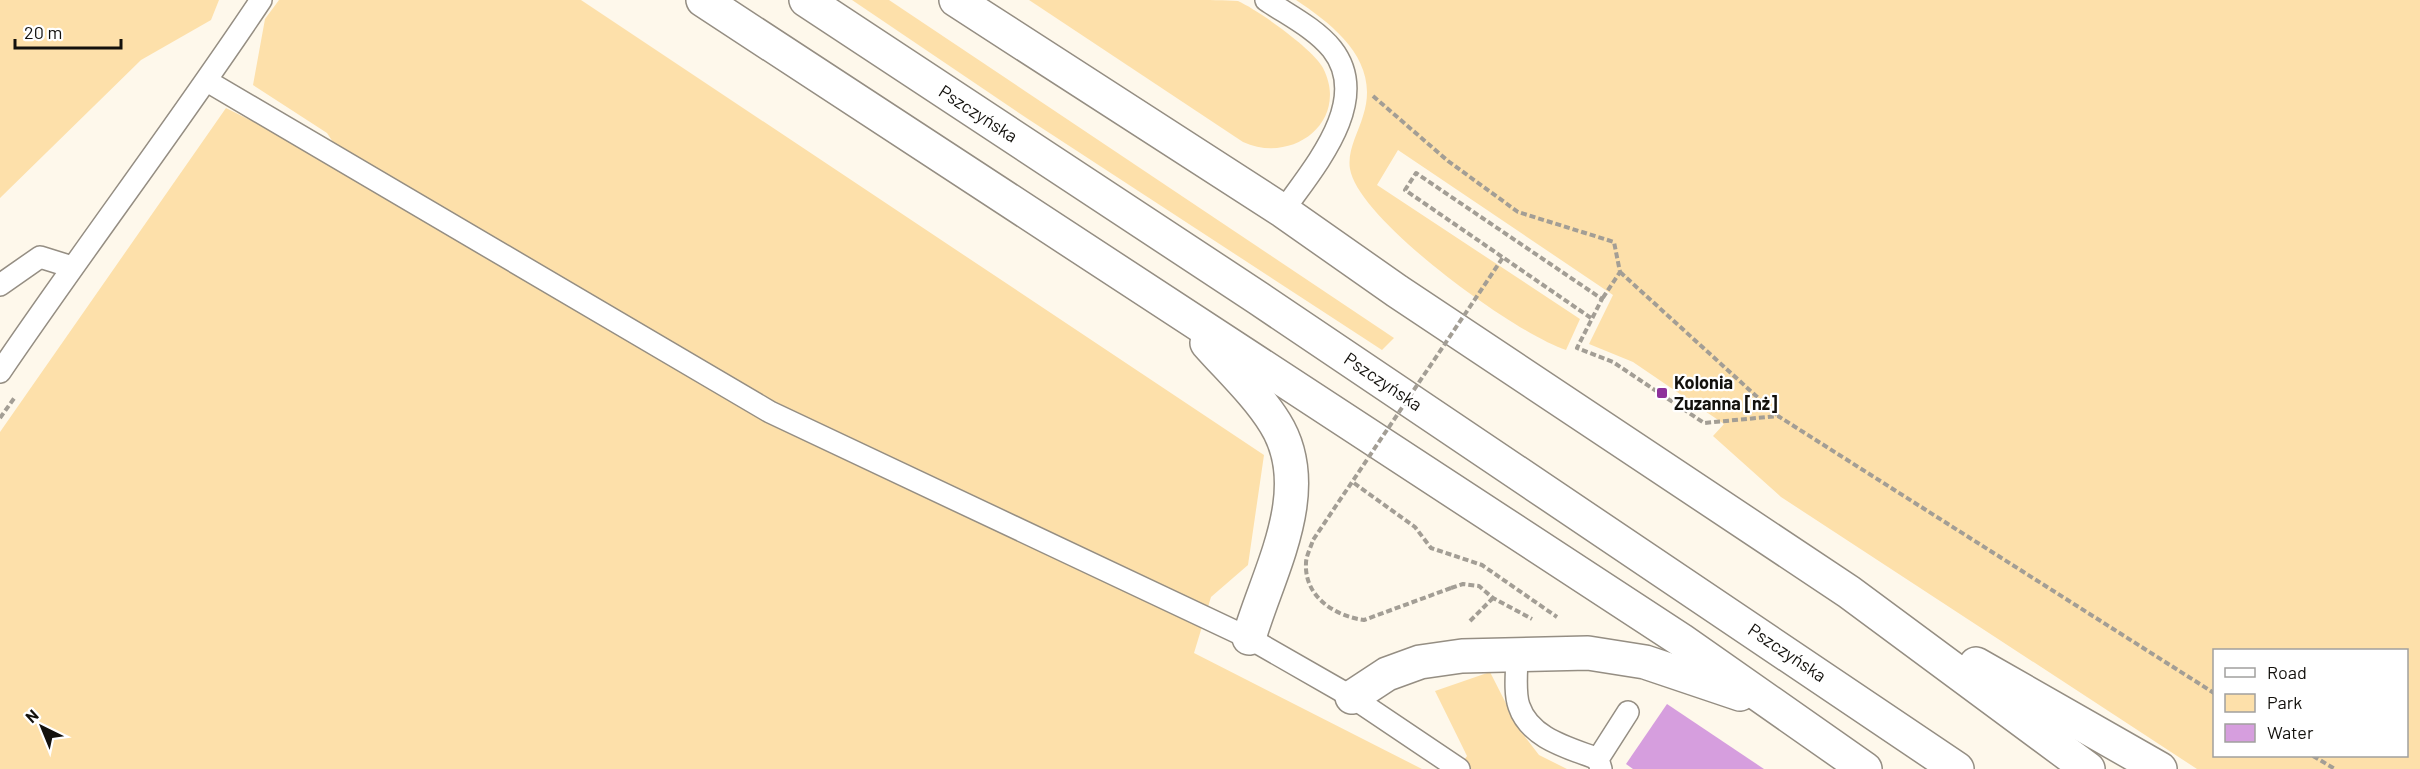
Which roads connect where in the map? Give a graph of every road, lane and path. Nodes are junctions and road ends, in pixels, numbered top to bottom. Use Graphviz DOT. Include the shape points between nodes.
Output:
graph roads {
  1 [pos="261,0"];
  2 [pos="703,0"];
  3 [pos="806,0"];
  4 [pos="956,0"];
  5 [pos="1266,0"];
  6 [pos="1342,70"];
  7 [pos="207,81"];
  8 [pos="1283,211"];
  9 [pos="1504,256"];
  10 [pos="72,267"];
  11 [pos="1620,272"];
  12 [pos="0,285"];
  13 [pos="1602,299"];
  14 [pos="1178,310"];
  15 [pos="1591,318"];
  16 [pos="0,372"];
  17 [pos="1778,416"];
  18 [pos="1354,483"];
  19 [pos="1849,592"];
  20 [pos="1493,598"];
  21 [pos="1560,620"];
  22 [pos="1249,638"];
  23 [pos="1517,655"];
  24 [pos="2213,692"];
  25 [pos="1352,697"];
  26 [pos="1773,706"];
  27 [pos="1628,712"];
  28 [pos="2315,757"];
  29 [pos="1600,764"];
  30 [pos="1459,769"];
  31 [pos="1865,769"];
  32 [pos="1957,769"];
  33 [pos="2088,769"];
  34 [pos="2160,769"];
  35 [pos="2335,769"];
  1 -- 7 [label="lane"];
  2 -- 14 [label="main road"];
  3 -- 32 [label="main road, Pszczyńska" via="1258,298"];
  4 -- 8 [label="main road"];
  5 -- 6 [label="lane" via="1319,37 1340,61"];
  6 -- 8 [label="lane" via="1347,93 1340,124"];
  6 -- 11 [label="path" via="1448,161 1518,212 1614,242"];
  7 -- 10 [label="lane"];
  7 -- 22 [label="lane" via="770,412"];
  8 -- 19 [label="main road"];
  9 -- 13 [label="path" via="1405,190 1416,173"];
  9 -- 15 [label="path"];
  9 -- 18 [label="path, bridge"];
  10 -- 12 [label="lane" via="40,257"];
  10 -- 16 [label="lane"];
  11 -- 13 [label="path"];
  11 -- 17 [label="path"];
  13 -- 15 [label="path"];
  14 -- 22 [label="main road" via="1276,423 1290,461 1291,496 1283,541"];
  14 -- 26 [label="main road" via="1681,640"];
  15 -- 17 [label="path" via="1577,348 1613,362 1704,423"];
  17 -- 24 [label="path"];
  18 -- 20 [label="path, bridge" via="1313,540 1305,562 1310,587 1334,612 1364,620 1463,584 1479,586"];
  18 -- 21 [label="path" via="1415,527 1431,548 1482,565"];
  19 -- 33 [label="main road"];
  19 -- 34 [label="main road"];
  22 -- 25 [label="lane"];
  23 -- 25 [label="main road" via="1420,662 1387,674"];
  23 -- 26 [label="main road" via="1588,653 1645,662"];
  23 -- 29 [label="lane" via="1519,706 1530,726"];
  25 -- 30 [label="lane"];
  26 -- 31 [label="main road"];
  27 -- 29 [label="lane"];
  28 -- 35 [label="path"];
}
